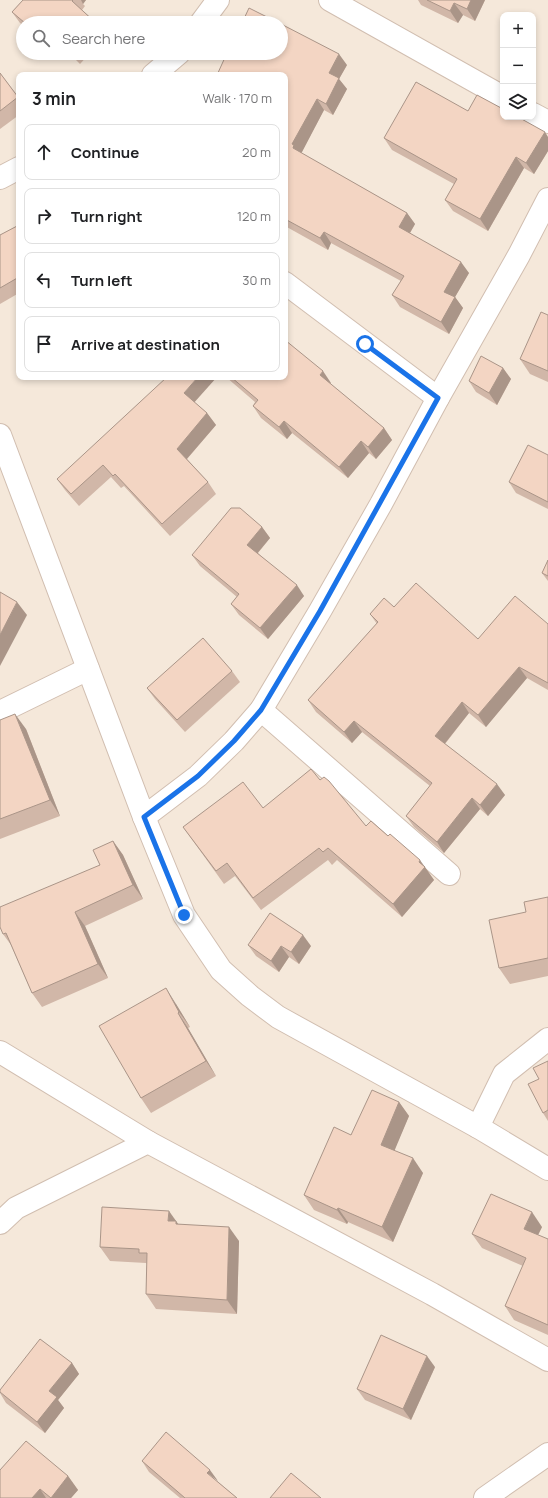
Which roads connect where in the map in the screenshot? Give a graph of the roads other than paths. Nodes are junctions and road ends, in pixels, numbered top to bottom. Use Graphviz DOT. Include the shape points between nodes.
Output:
graph roads {
  1 [pos="218,0"];
  2 [pos="330,0"];
  3 [pos="206,16"];
  4 [pos="171,60"];
  5 [pos="157,72"];
  6 [pos="500,95"];
  7 [pos="536,116"];
  8 [pos="548,122"];
  9 [pos="16,170"];
  10 [pos="0,178"];
  11 [pos="548,199"];
  12 [pos="288,285"];
  13 [pos="438,398"];
  14 [pos="0,435"];
  15 [pos="88,669"];
  16 [pos="261,710"];
  17 [pos="0,712"];
  18 [pos="144,817"];
  19 [pos="449,874"];
  20 [pos="548,1039"];
  21 [pos="0,1052"];
  22 [pos="478,1127"];
  23 [pos="148,1142"];
  24 [pos="548,1169"];
  25 [pos="0,1223"];
  26 [pos="548,1360"];
  27 [pos="548,1454"];
  28 [pos="485,1498"];
  1 -- 3 [label="street"];
  2 -- 6 [label="street"];
  4 -- 5 [label="street"];
  7 -- 8 [label="street"];
  9 -- 10 [label="street"];
  11 -- 13 [label="street"];
  12 -- 13 [label="street"];
  13 -- 16 [label="street" via="328,598"];
  14 -- 15 [label="street"];
  15 -- 17 [label="street"];
  15 -- 18 [label="street"];
  16 -- 18 [label="street" via="198,776"];
  16 -- 19 [label="street"];
  18 -- 22 [label="street" via="184,915 221,970 278,1017"];
  20 -- 22 [label="street" via="504,1074"];
  21 -- 23 [label="street"];
  22 -- 24 [label="street"];
  23 -- 25 [label="street" via="16,1208"];
  23 -- 26 [label="street" via="432,1294"];
  27 -- 28 [label="street"];
}
